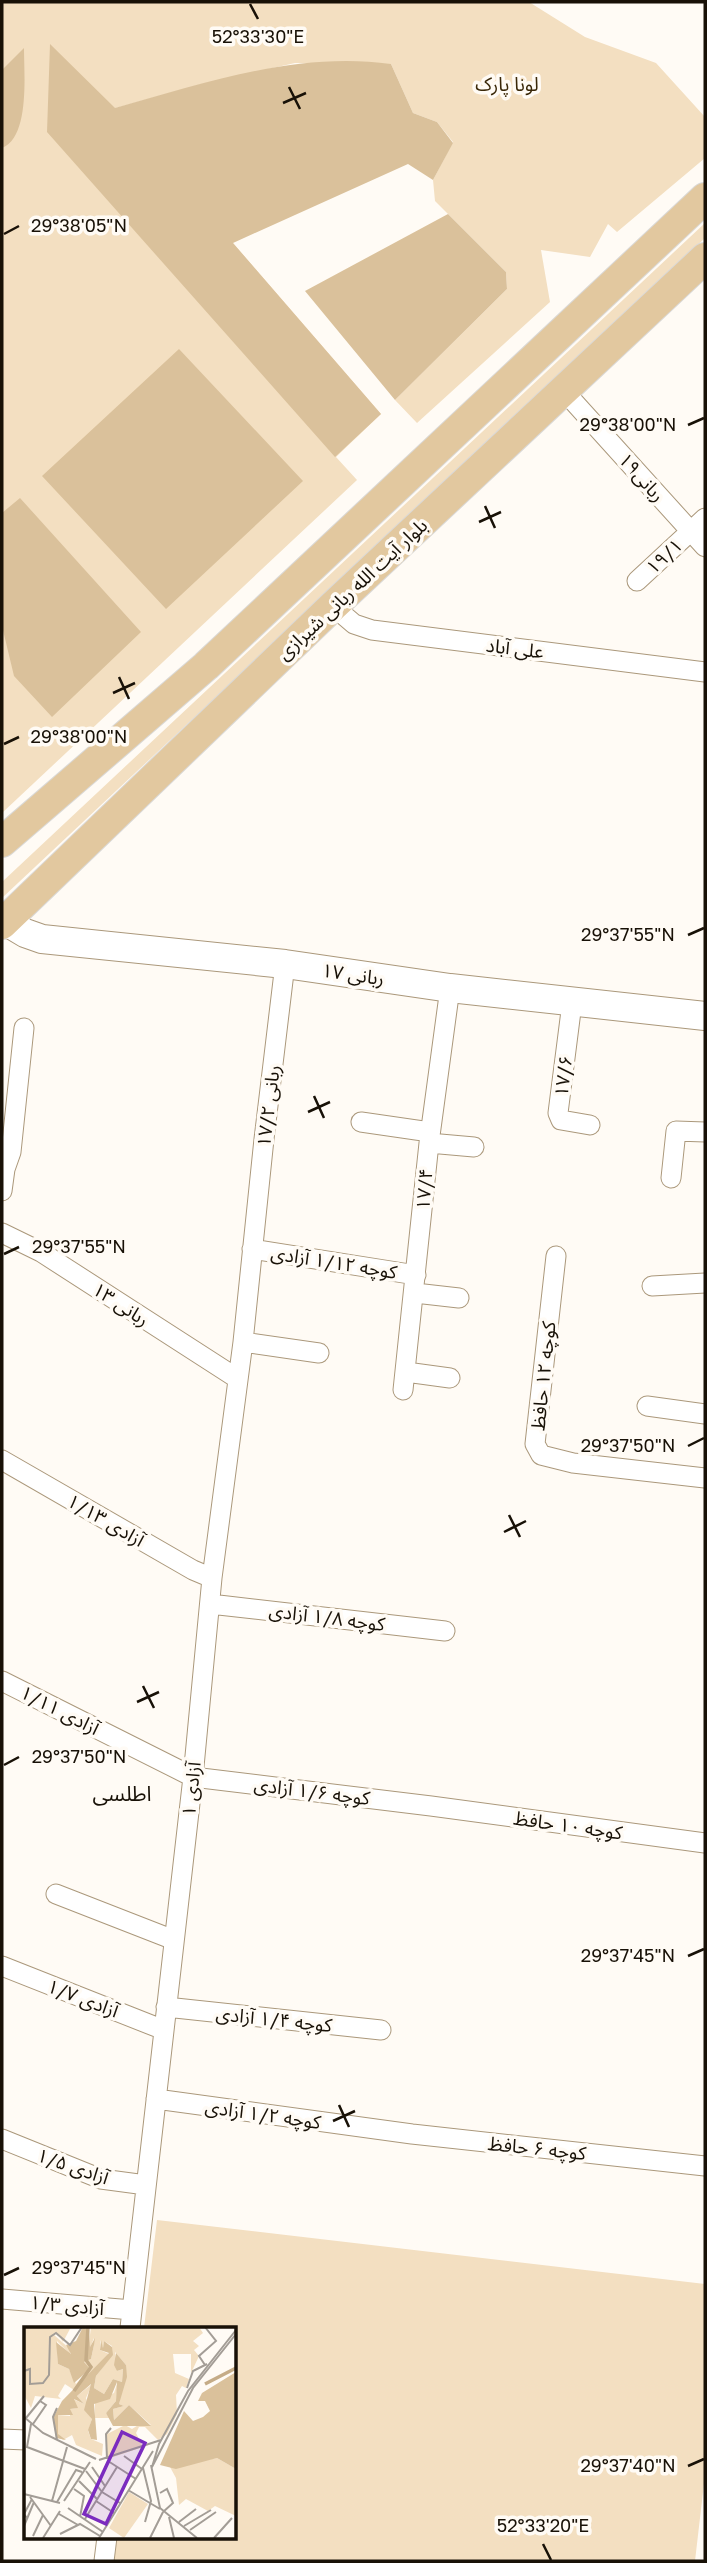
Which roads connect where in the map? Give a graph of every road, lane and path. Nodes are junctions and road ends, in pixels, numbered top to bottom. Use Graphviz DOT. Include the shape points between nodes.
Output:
graph roads {
  1 [pos="705,198"];
  2 [pos="705,258"];
  3 [pos="564,391"];
  4 [pos="698,525"];
  5 [pos="705,547"];
  6 [pos="637,581"];
  7 [pos="333,606"];
  8 [pos="705,672"];
  9 [pos="2,842"];
  10 [pos="3,923"];
  11 [pos="285,964"];
  12 [pos="450,988"];
  13 [pos="572,1003"];
  14 [pos="705,1016"];
  15 [pos="23,1028"];
  16 [pos="361,1122"];
  17 [pos="590,1125"];
  18 [pos="705,1132"];
  19 [pos="429,1137"];
  20 [pos="474,1147"];
  21 [pos="671,1178"];
  22 [pos="2,1192"];
  23 [pos="2,1233"];
  24 [pos="252,1249"];
  25 [pos="556,1256"];
  26 [pos="705,1283"];
  27 [pos="416,1284"];
  28 [pos="652,1286"];
  29 [pos="459,1298"];
  30 [pos="243,1342"];
  31 [pos="319,1353"];
  32 [pos="238,1378"];
  33 [pos="450,1378"];
  34 [pos="647,1406"];
  35 [pos="705,1413"];
  36 [pos="2,1460"];
  37 [pos="705,1478"];
  38 [pos="212,1578"];
  39 [pos="210,1604"];
  40 [pos="445,1631"];
  41 [pos="2,1681"];
  42 [pos="193,1777"];
  43 [pos="431,1806"];
  44 [pos="705,1843"];
  45 [pos="56,1894"];
  46 [pos="174,1940"];
  47 [pos="2,1966"];
  48 [pos="166,2007"];
  49 [pos="164,2030"];
  50 [pos="381,2030"];
  51 [pos="156,2099"];
  52 [pos="369,2128"];
  53 [pos="2,2139"];
  54 [pos="705,2166"];
  55 [pos="146,2185"];
  56 [pos="2,2299"];
  57 [pos="131,2319"];
  58 [pos="2,2440"];
  59 [pos="24,2440"];
  60 [pos="107,2538"];
  61 [pos="104,2561"];
  1 -- 9 [label="main road" via="206,666"];
  2 -- 3 [label="main road, بلوار آیت الله ربانی شیرازی"];
  3 -- 4 [label="street, ربانی۱۹"];
  3 -- 7 [label="main road, بلوار آیت الله ربانی شیرازی"];
  4 -- 5 [label="street, ربانی۱۹"];
  4 -- 6 [label="street, ۱۹/۱"];
  7 -- 8 [label="street, علی آباد" via="354,624 372,630"];
  7 -- 10 [label="main road, بلوار آیت الله ربانی شیرازی"];
  10 -- 11 [label="street, ربانی ۱۷" via="42,939"];
  11 -- 12 [label="street, ربانی ۱۷"];
  11 -- 24 [label="street, ربانی ۱۷/۲"];
  12 -- 13 [label="street, ربانی ۱۷"];
  12 -- 19 [label="street, ۱۷/۴"];
  13 -- 14 [label="street, ربانی ۱۷"];
  13 -- 17 [label="street, ۱۷/۶" via="558,1113 561,1120"];
  15 -- 22 [label="street"];
  16 -- 19 [label="street"];
  18 -- 21 [label="street" via="676,1131"];
  19 -- 20 [label="street"];
  19 -- 27 [label="street, ۱۷/۴"];
  23 -- 32 [label="street, ربانی ۱۳" via="41,1252"];
  24 -- 27 [label="street, کوچه ۱/۱۲ آزادی"];
  24 -- 30 [label="street, آزادی ۱"];
  25 -- 37 [label="street, کوچه ۱۲ حافظ" via="535,1444 541,1455"];
  26 -- 28 [label="street"];
  27 -- 29 [label="street, کوچه ۱/۱۲ آزادی"];
  27 -- 33 [label="street, ۱۷/۴" via="405,1381"];
  30 -- 31 [label="street"];
  30 -- 32 [label="street, آزادی ۱"];
  32 -- 38 [label="street, آزادی ۱"];
  34 -- 35 [label="street"];
  36 -- 38 [label="street, آزادی ۱/۱۳"];
  38 -- 39 [label="street, آزادی ۱"];
  39 -- 40 [label="street, کوچه ۱/۸ آزادی"];
  39 -- 42 [label="street, آزادی ۱"];
  41 -- 42 [label="street, آزادی ۱/۱۱"];
  42 -- 43 [label="street, کوچه ۱/۶ آزادی"];
  42 -- 46 [label="street, آزادی ۱"];
  43 -- 44 [label="street, کوچه ۱۰ حافظ"];
  45 -- 46 [label="street"];
  46 -- 48 [label="street, آزادی ۱"];
  47 -- 49 [label="street, آزادی ۱/۷"];
  48 -- 49 [label="street, آزادی ۱"];
  48 -- 50 [label="street, کوچه ۱/۴ آزادی"];
  49 -- 51 [label="street, آزادی ۱"];
  51 -- 52 [label="street, کوچه ۱/۲ آزادی"];
  51 -- 55 [label="street, آزادی ۱"];
  52 -- 54 [label="street, کوچه ۶ حافظ"];
  53 -- 55 [label="street, آزادی ۱/۵" via="102,2179"];
  55 -- 57 [label="street, آزادی ۱"];
  56 -- 57 [label="street, آزادی ۱/۳"];
  58 -- 59 [label="street"];
  60 -- 61 [label="street"];
}
